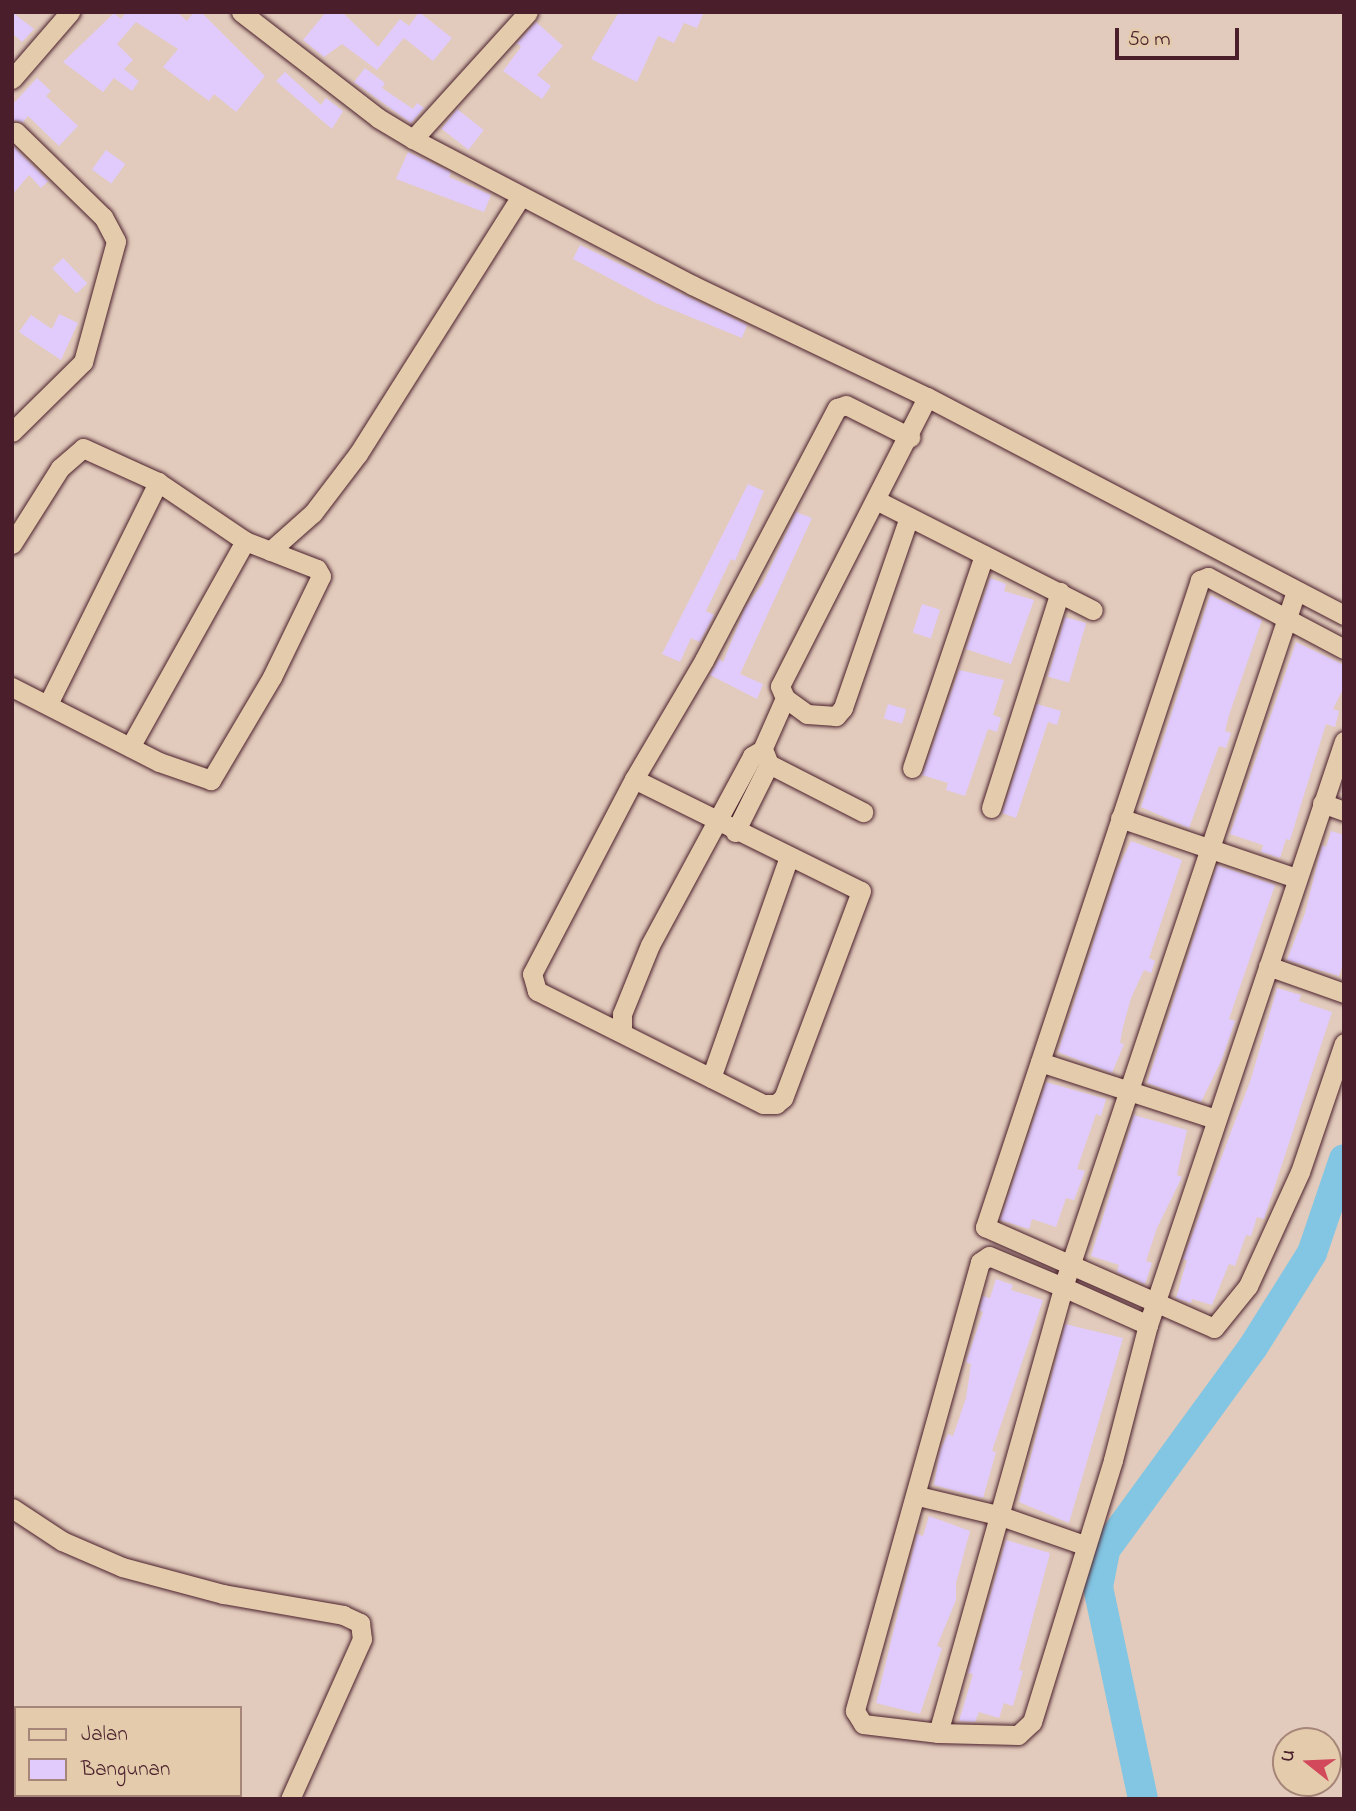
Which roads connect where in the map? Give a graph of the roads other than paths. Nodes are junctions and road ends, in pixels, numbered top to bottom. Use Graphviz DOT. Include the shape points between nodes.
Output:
graph roads {
  1 [pos="70,12"];
  2 [pos="241,12"];
  3 [pos="528,12"];
  4 [pos="12,79"];
  5 [pos="16,132"];
  6 [pos="413,139"];
  7 [pos="521,196"];
  8 [pos="928,397"];
  9 [pos="12,432"];
  10 [pos="910,437"];
  11 [pos="158,482"];
  12 [pos="876,500"];
  13 [pos="909,517"];
  14 [pos="245,541"];
  15 [pos="12,544"];
  16 [pos="270,551"];
  17 [pos="984,555"];
  18 [pos="1296,590"];
  19 [pos="1060,592"];
  20 [pos="1093,610"];
  21 [pos="1344,615"];
  22 [pos="1285,620"];
  23 [pos="1344,649"];
  24 [pos="12,687"];
  25 [pos="785,698"];
  26 [pos="48,704"];
  27 [pos="1344,741"];
  28 [pos="130,747"];
  29 [pos="766,757"];
  30 [pos="912,768"];
  31 [pos="634,779"];
  32 [pos="1322,803"];
  33 [pos="991,808"];
  34 [pos="1344,811"];
  35 [pos="863,812"];
  36 [pos="1120,818"];
  37 [pos="715,821"];
  38 [pos="735,832"];
  39 [pos="1208,848"];
  40 [pos="789,857"];
  41 [pos="1296,878"];
  42 [pos="1268,966"];
  43 [pos="1344,993"];
  44 [pos="622,1032"];
  45 [pos="1344,1043"];
  46 [pos="1040,1062"];
  47 [pos="711,1078"];
  48 [pos="1129,1089"];
  49 [pos="1215,1119"];
  50 [pos="1073,1263"];
  51 [pos="1063,1287"];
  52 [pos="1156,1306"];
  53 [pos="1148,1325"];
  54 [pos="918,1496"];
  55 [pos="12,1507"];
  56 [pos="1002,1516"];
  57 [pos="1084,1545"];
  58 [pos="938,1733"];
  59 [pos="290,1799"];
  1 -- 4 [label="street"];
  2 -- 6 [label="street"];
  3 -- 6 [label="street"];
  5 -- 9 [label="street" via="103,217 116,241 83,362"];
  6 -- 7 [label="street"];
  7 -- 8 [label="street" via="691,285"];
  7 -- 16 [label="street" via="358,454 313,513"];
  8 -- 10 [label="street"];
  8 -- 18 [label="street"];
  10 -- 12 [label="street"];
  10 -- 31 [label="street" via="846,405 837,408 704,660"];
  11 -- 14 [label="street"];
  11 -- 15 [label="street" via="83,448 60,468"];
  11 -- 26 [label="street"];
  12 -- 13 [label="street"];
  12 -- 25 [label="street" via="785,676 780,692"];
  13 -- 17 [label="street"];
  13 -- 25 [label="street" via="841,713 813,715"];
  14 -- 16 [label="street"];
  14 -- 28 [label="street"];
  16 -- 28 [label="street" via="317,569 319,588 217,775 211,780 197,778"];
  17 -- 19 [label="street"];
  17 -- 30 [label="street"];
  18 -- 21 [label="street"];
  18 -- 22 [label="street"];
  19 -- 20 [label="street"];
  19 -- 33 [label="street"];
  22 -- 23 [label="street"];
  22 -- 36 [label="street" via="1208,577 1200,580"];
  22 -- 39 [label="street"];
  24 -- 26 [label="street"];
  25 -- 29 [label="street"];
  26 -- 28 [label="street"];
  27 -- 32 [label="street"];
  29 -- 35 [label="street"];
  29 -- 37 [label="street" via="752,756"];
  29 -- 38 [label="street"];
  31 -- 37 [label="street"];
  31 -- 44 [label="street" via="531,974 537,991"];
  32 -- 34 [label="street"];
  32 -- 41 [label="street"];
  36 -- 39 [label="street"];
  36 -- 46 [label="street"];
  37 -- 38 [label="street"];
  37 -- 44 [label="street" via="650,945 622,1014"];
  38 -- 40 [label="street"];
  39 -- 41 [label="street"];
  39 -- 48 [label="street"];
  40 -- 47 [label="street"];
  40 -- 47 [label="street" via="857,887 862,896 783,1098 776,1104 763,1104"];
  41 -- 42 [label="street"];
  42 -- 43 [label="street"];
  42 -- 49 [label="street"];
  44 -- 47 [label="street"];
  45 -- 52 [label="street" via="1303,1167 1242,1294 1214,1328"];
  46 -- 48 [label="street"];
  46 -- 50 [label="street" via="985,1227"];
  48 -- 49 [label="street"];
  48 -- 50 [label="street"];
  49 -- 52 [label="street"];
  50 -- 51 [label="street"];
  50 -- 52 [label="street"];
  51 -- 53 [label="street"];
  51 -- 54 [label="street" via="989,1256 980,1262"];
  51 -- 56 [label="street"];
  52 -- 53 [label="street"];
  53 -- 57 [label="street" via="1113,1460"];
  54 -- 56 [label="street"];
  54 -- 58 [label="street" via="855,1711 863,1724"];
  55 -- 59 [label="street" via="62,1541 122,1567 223,1594 343,1615 360,1623 362,1639"];
  56 -- 57 [label="street"];
  56 -- 58 [label="street"];
  57 -- 58 [label="street" via="1026,1731 1018,1735"];
}
